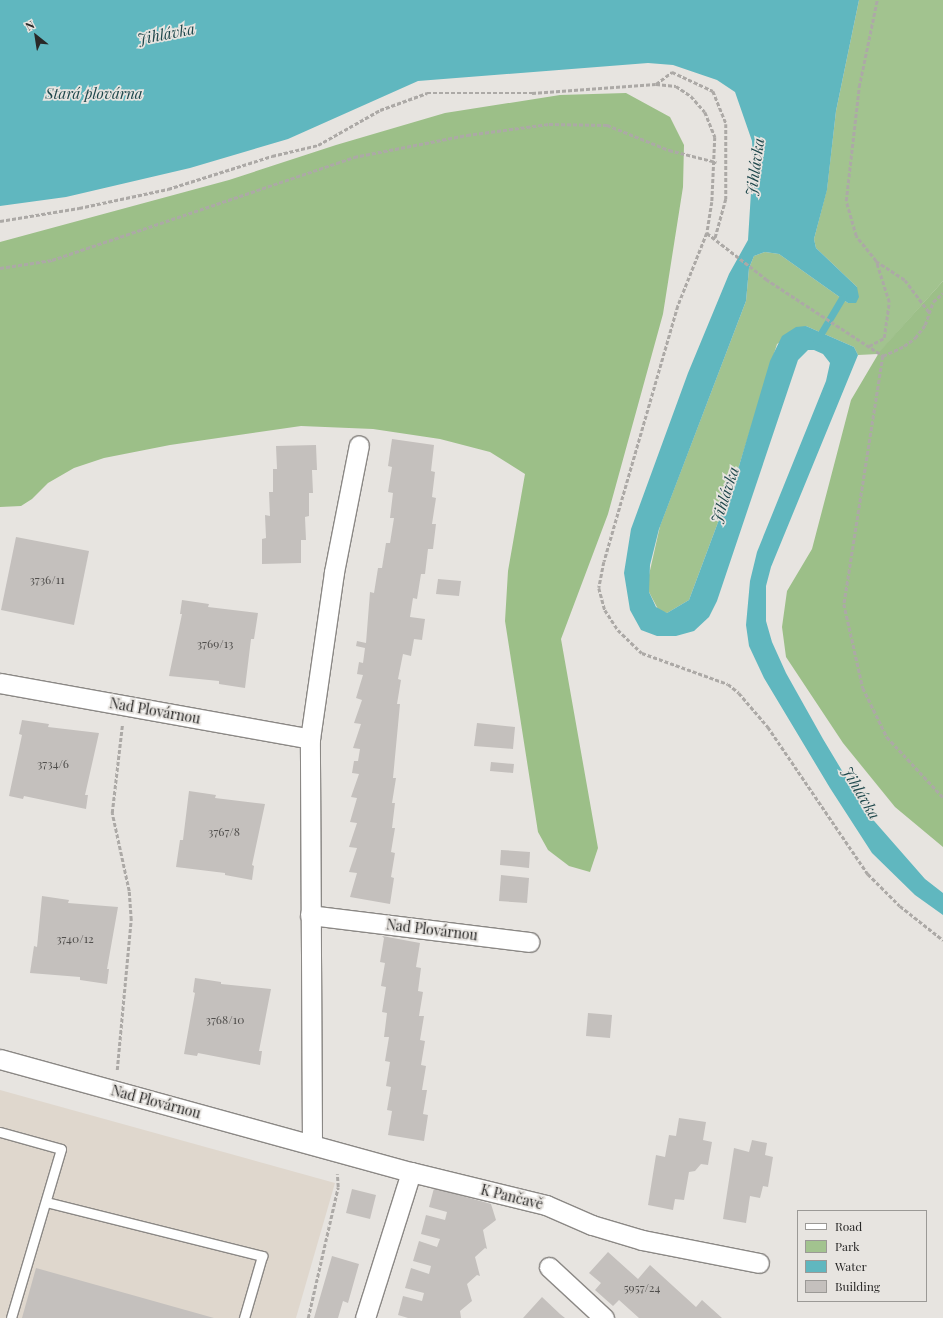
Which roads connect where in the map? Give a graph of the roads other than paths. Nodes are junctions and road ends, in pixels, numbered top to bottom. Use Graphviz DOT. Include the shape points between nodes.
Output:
graph roads {
  1 [pos="359,445"];
  2 [pos="0,683"];
  3 [pos="310,739"];
  4 [pos="310,915"];
  5 [pos="530,942"];
  6 [pos="0,1059"];
  7 [pos="0,1132"];
  8 [pos="312,1144"];
  9 [pos="411,1172"];
  10 [pos="46,1202"];
  11 [pos="759,1263"];
  12 [pos="549,1267"];
  13 [pos="11,1318"];
  14 [pos="244,1318"];
  15 [pos="365,1318"];
  16 [pos="604,1318"];
  1 -- 3 [label="street" via="334,572"];
  2 -- 3 [label="street, Nad Plovárnou"];
  3 -- 4 [label="street"];
  4 -- 5 [label="street, Nad Plovárnou"];
  4 -- 8 [label="street"];
  6 -- 8 [label="street, Nad Plovárnou"];
  7 -- 10 [label="lane" via="61,1149"];
  8 -- 9 [label="street, Nad Plovárnou"];
  9 -- 11 [label="street, K Pančavě" via="546,1206 592,1225 642,1240"];
  9 -- 15 [label="street"];
  10 -- 13 [label="lane"];
  10 -- 14 [label="lane" via="262,1256"];
  12 -- 16 [label="street"];
}
